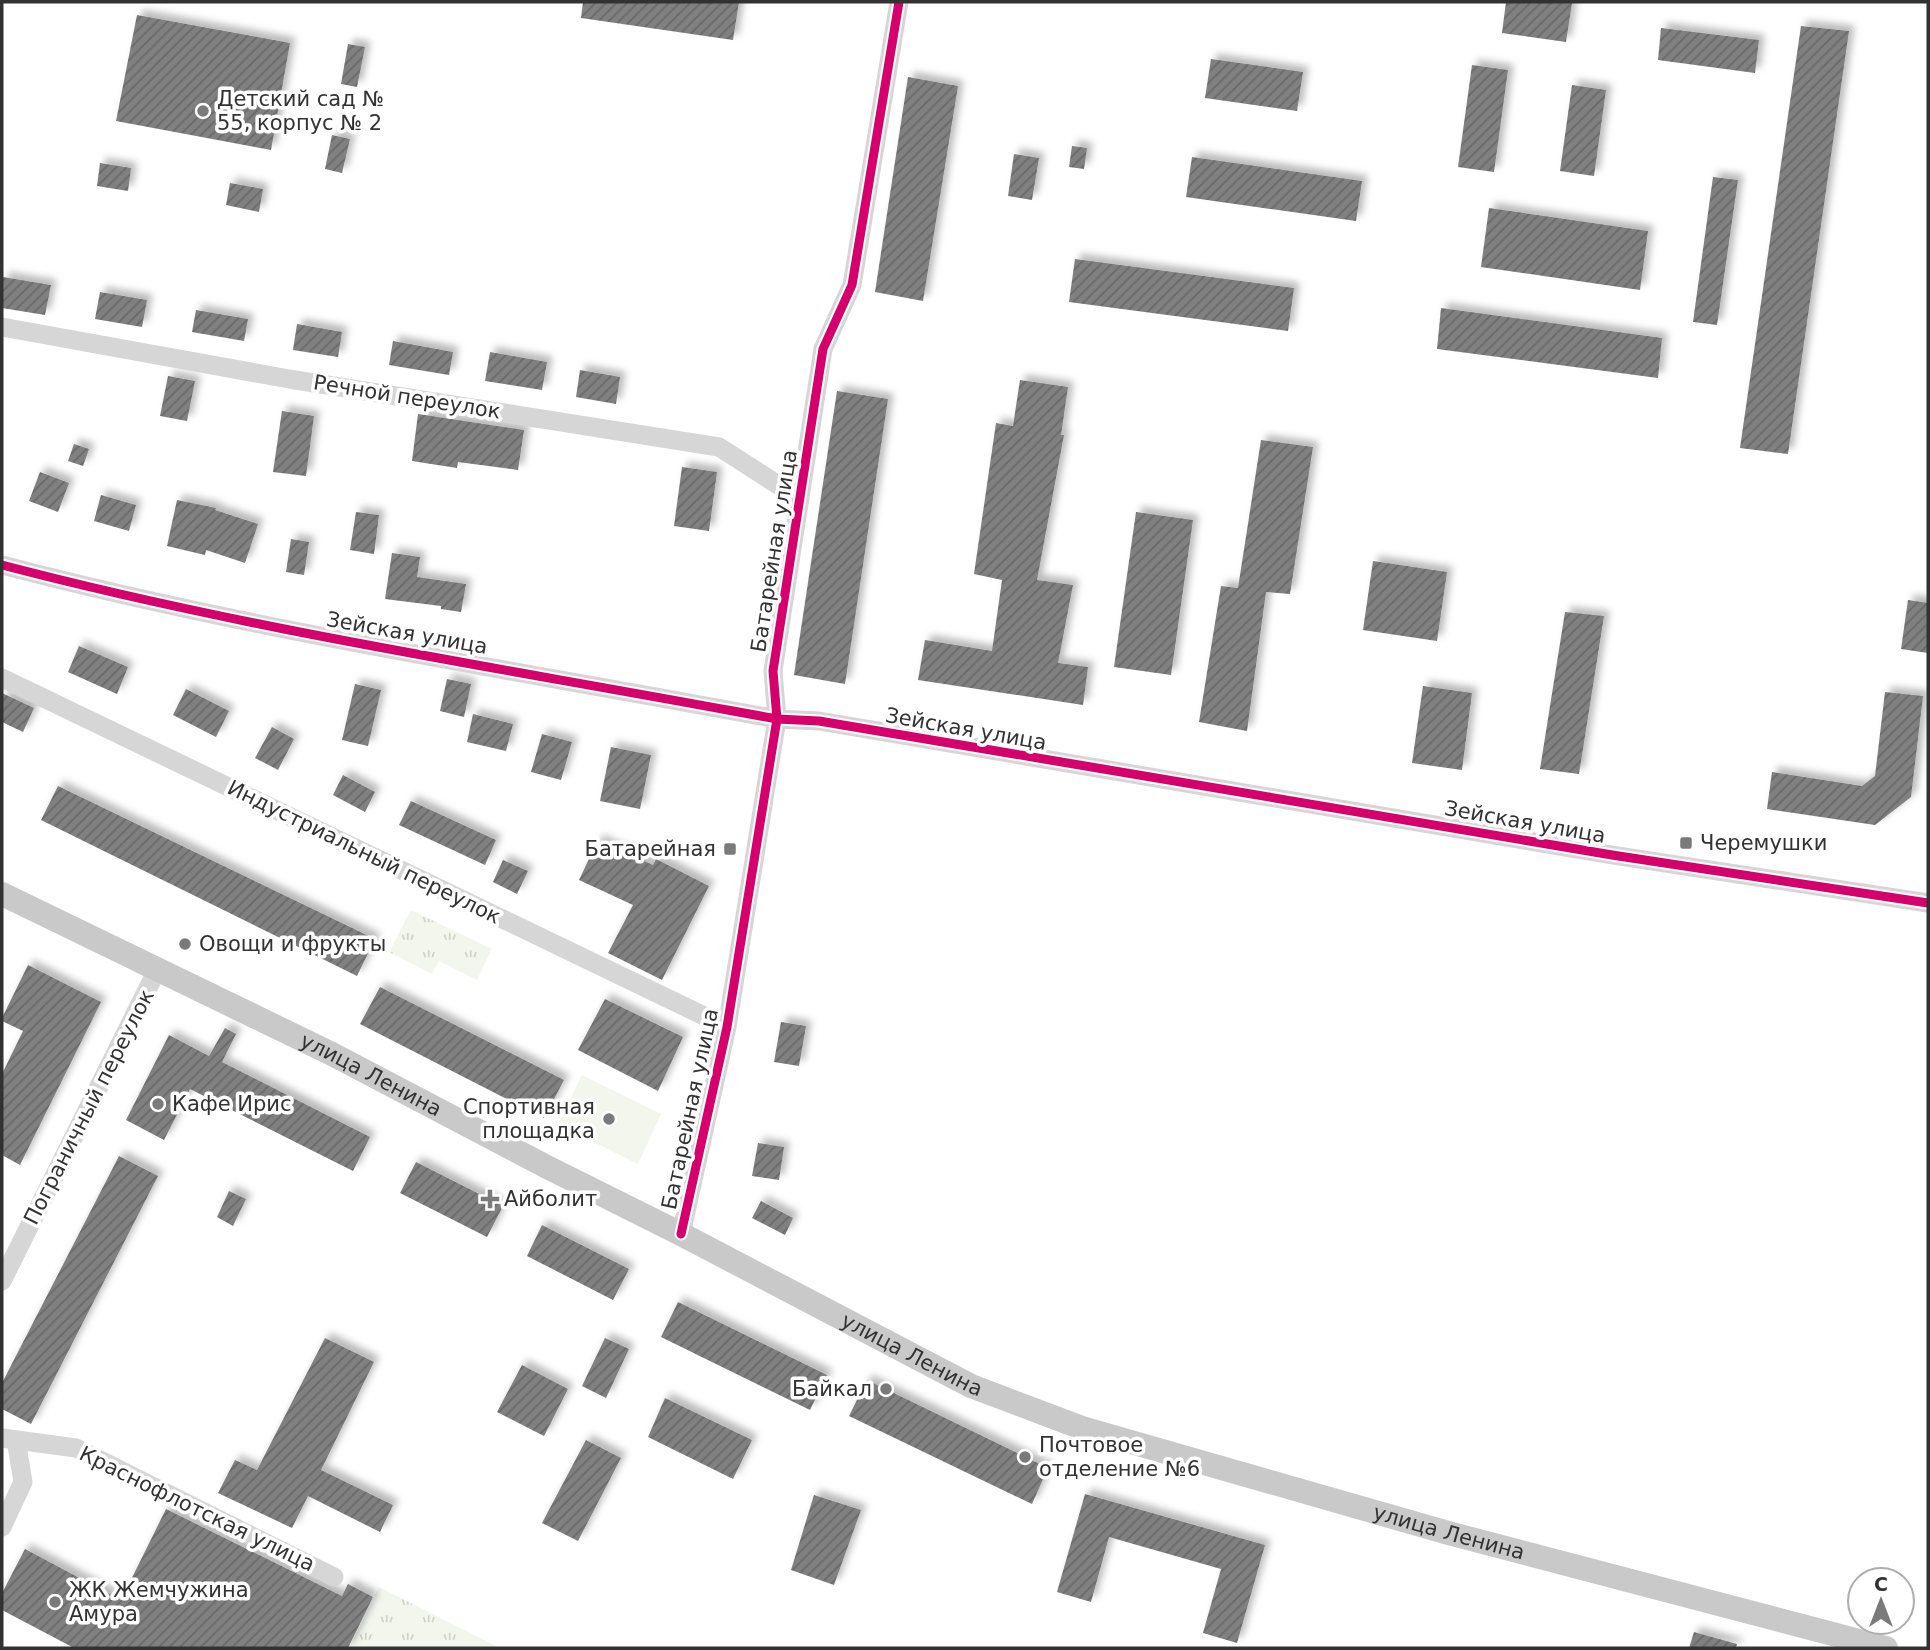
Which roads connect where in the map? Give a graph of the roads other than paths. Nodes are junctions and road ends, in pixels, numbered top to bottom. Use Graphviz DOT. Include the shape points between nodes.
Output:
graph roads {
  1 [pos="899,2"];
  2 [pos="2,327"];
  3 [pos="800,499"];
  4 [pos="2,565"];
  5 [pos="2,678"];
  6 [pos="777,719"];
  7 [pos="2,894"];
  8 [pos="1928,903"];
  9 [pos="157,970"];
  10 [pos="727,1027"];
  11 [pos="681,1234"];
  12 [pos="2,1281"];
  13 [pos="9,1439"];
  14 [pos="2,1527"];
  15 [pos="334,1577"];
  16 [pos="1886,1648"];
  1 -- 3 [label="street, Батарейная улица" via="852,285 824,349"];
  2 -- 3 [label="street, Речной переулок" via="289,379 719,447"];
  3 -- 6 [label="street, Батарейная улица" via="774,671"];
  4 -- 6 [label="street, Зейская улица" via="208,614"];
  5 -- 10 [label="street, Индустриальный переулок"];
  6 -- 8 [label="street, Зейская улица" via="818,721 1612,855"];
  6 -- 10 [label="street, Батарейная улица"];
  7 -- 9 [label="main road, улица Ленина"];
  9 -- 11 [label="main road, улица Ленина" via="332,1054"];
  9 -- 12 [label="street, Пограничный переулок"];
  10 -- 11 [label="street, Батарейная улица"];
  11 -- 16 [label="main road, улица Ленина" via="971,1386 1082,1428 1452,1534"];
  13 -- 14 [label="street, Краснофлотская улица" via="23,1482"];
  13 -- 15 [label="street, Краснофлотская улица" via="76,1448"];
}
